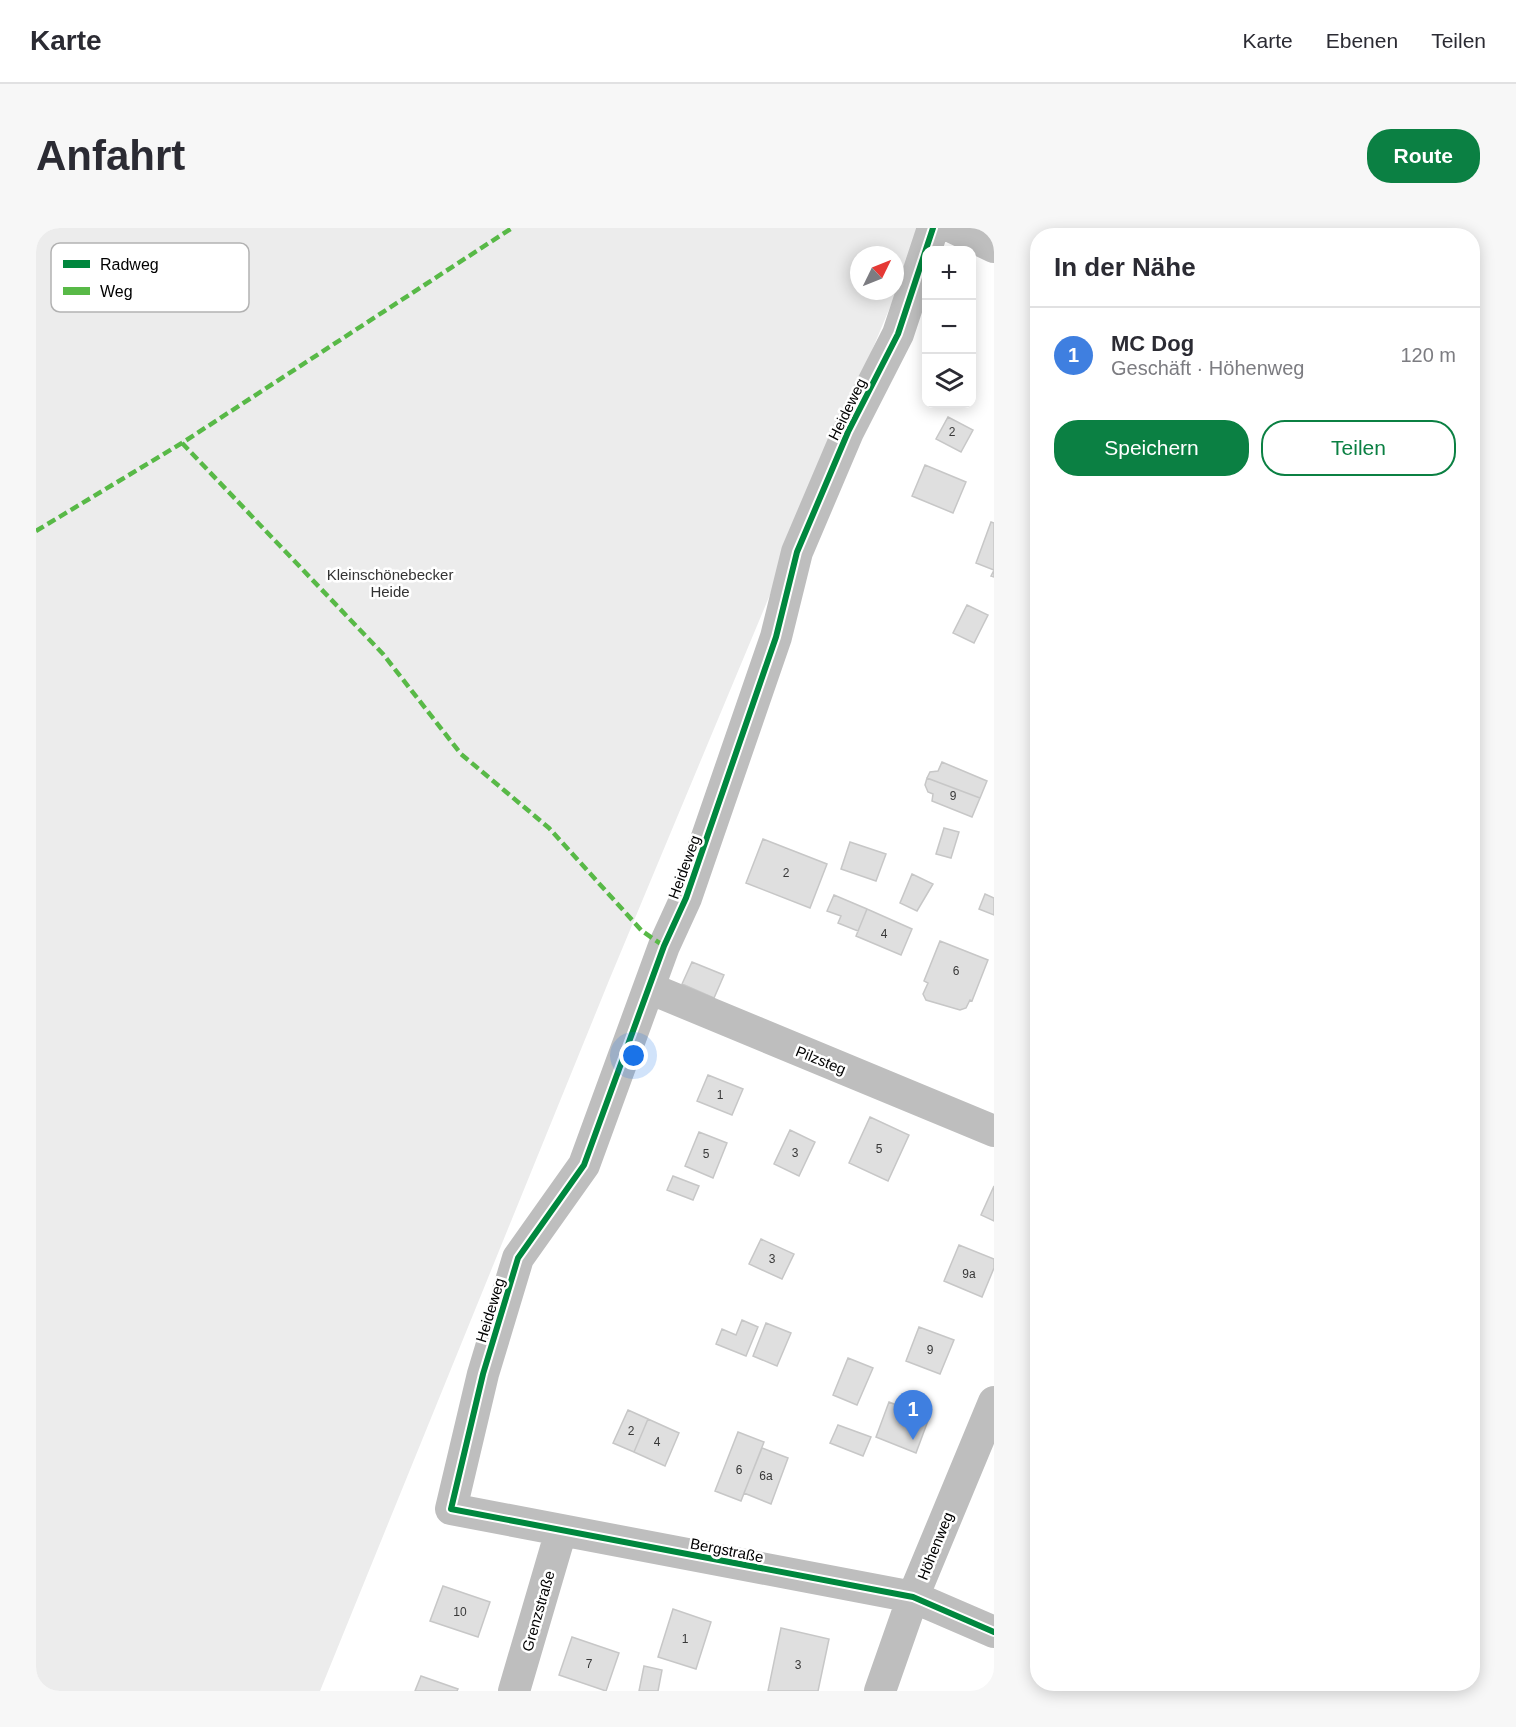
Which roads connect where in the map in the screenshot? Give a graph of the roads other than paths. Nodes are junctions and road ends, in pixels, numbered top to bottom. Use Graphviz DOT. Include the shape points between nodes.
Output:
graph roads {
  1 [pos="933,228"];
  2 [pos="954,228"];
  3 [pos="994,247"];
  4 [pos="649,988"];
  5 [pos="994,1131"];
  6 [pos="994,1402"];
  7 [pos="451,1509"];
  8 [pos="561,1531"];
  9 [pos="913,1597"];
  10 [pos="994,1632"];
  11 [pos="514,1691"];
  12 [pos="880,1691"];
  1 -- 4 [label="street, Heideweg" via="898,333 848,432 797,552 772,649 686,898"];
  2 -- 3 [label="street"];
  4 -- 5 [label="street, Pilzsteg"];
  4 -- 7 [label="street, Heideweg" via="584,1165 518,1258 483,1374"];
  6 -- 9 [label="street, Höhenweg"];
  7 -- 8 [label="street, Bergstraße"];
  8 -- 9 [label="street, Bergstraße"];
  8 -- 11 [label="street, Grenzstraße"];
  9 -- 10 [label="street, Bergstraße"];
  9 -- 12 [label="street, Höhenweg"];
}
